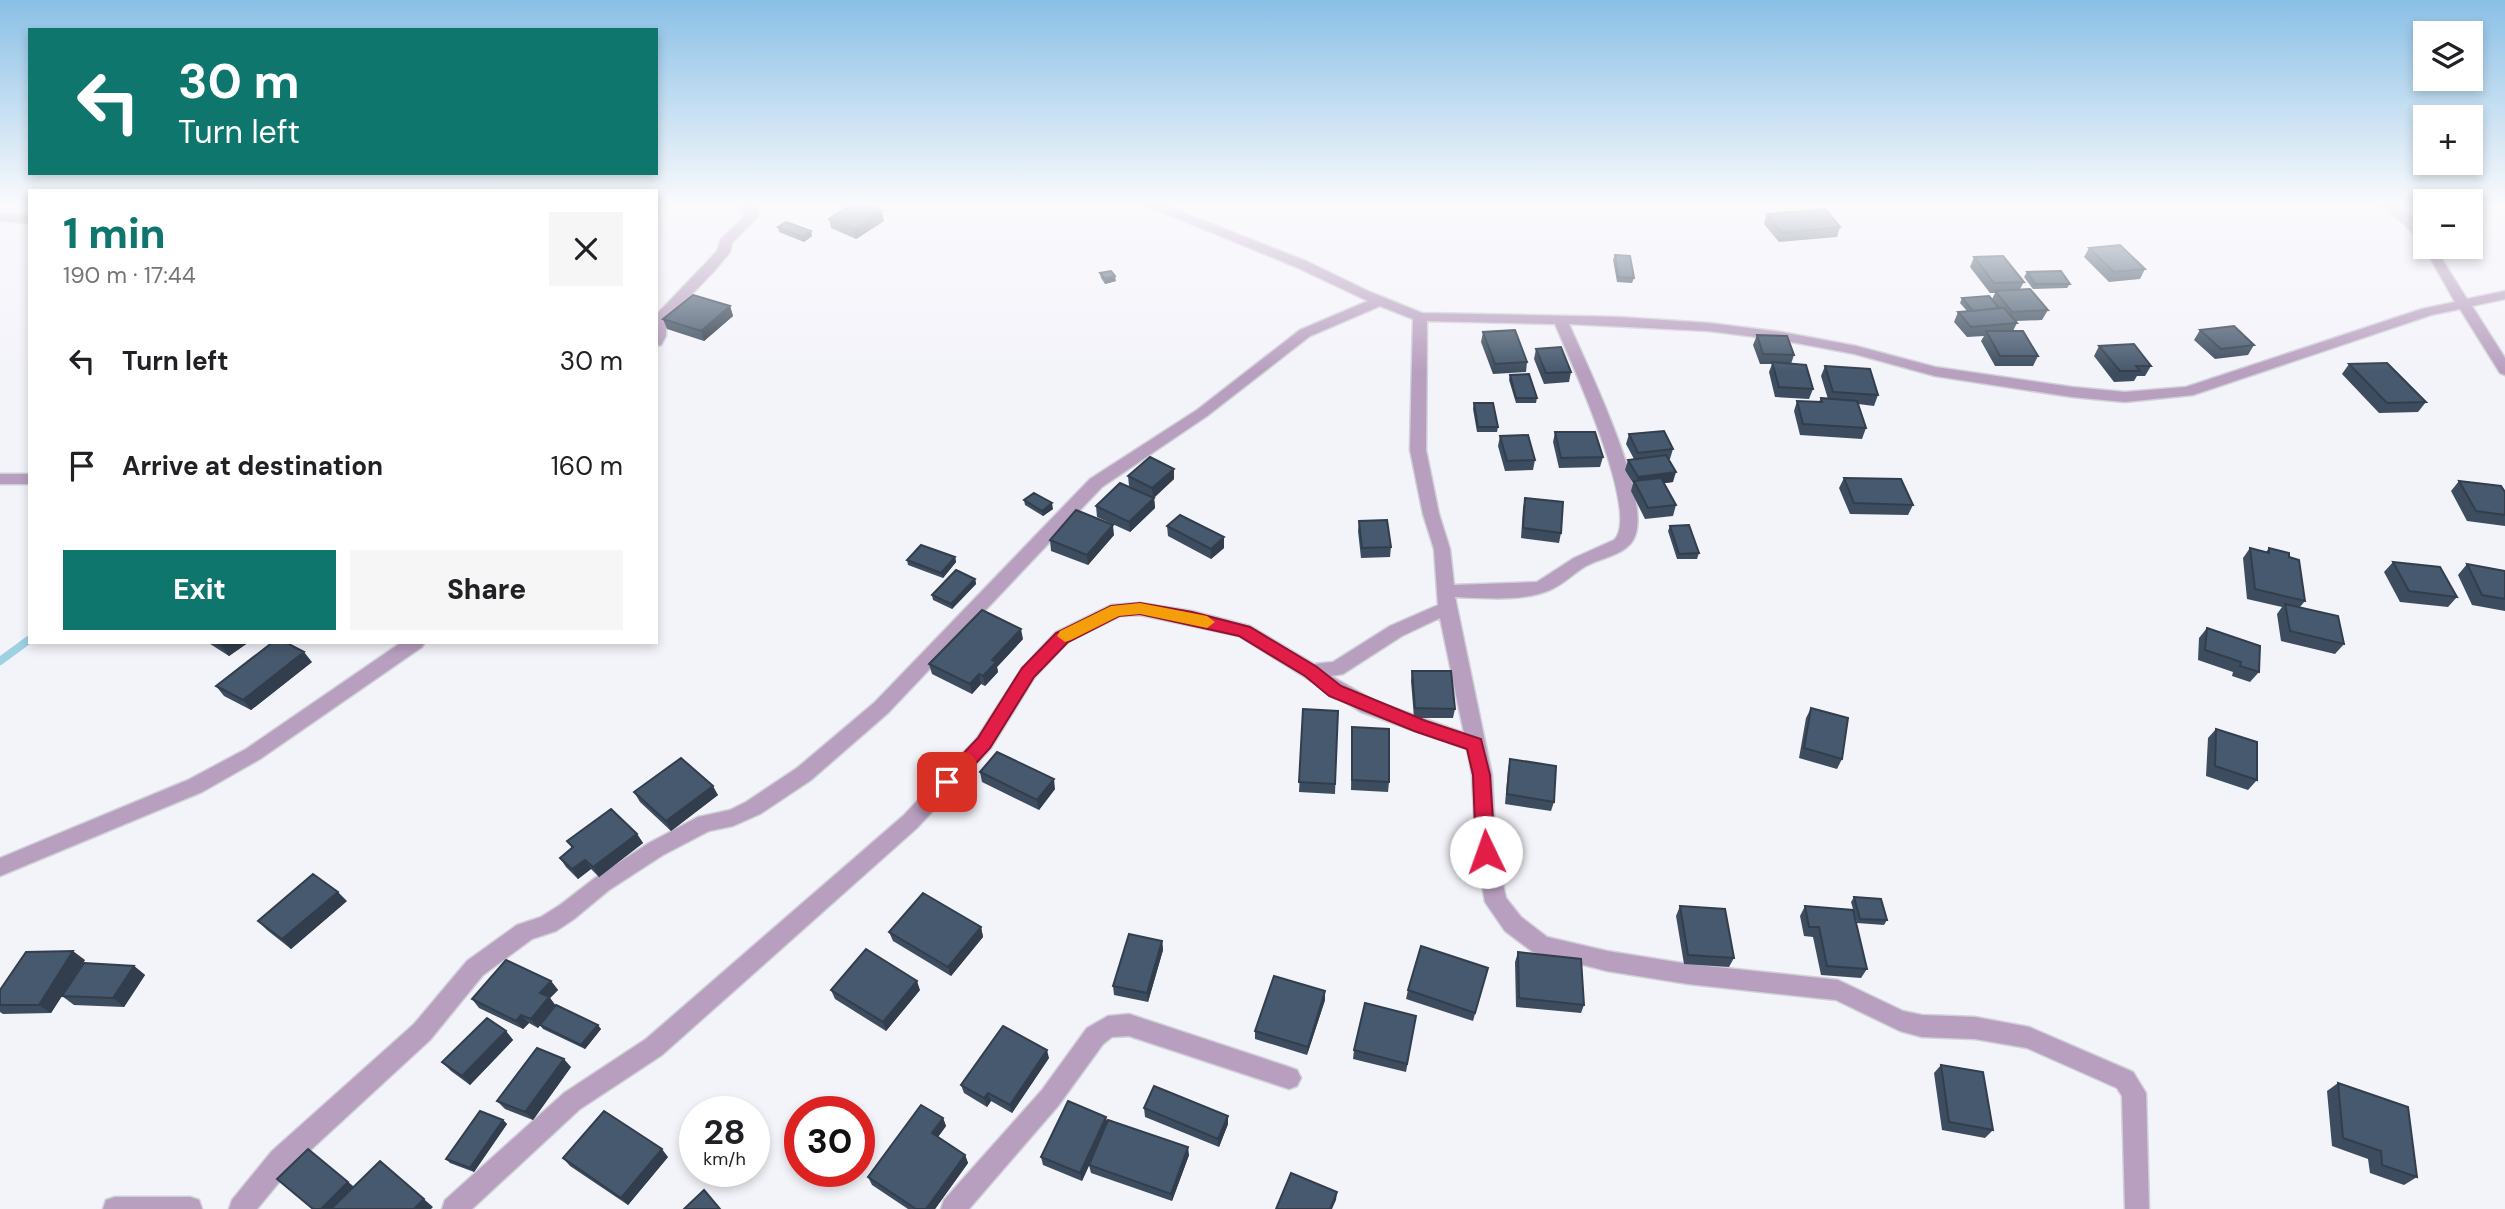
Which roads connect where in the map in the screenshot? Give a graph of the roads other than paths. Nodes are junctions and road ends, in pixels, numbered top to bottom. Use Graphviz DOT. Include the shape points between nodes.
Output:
graph roads {
  1 [pos="717,259"];
  2 [pos="1289,259"];
  3 [pos="2435,259"];
  4 [pos="2505,295"];
  5 [pos="1382,300"];
  6 [pos="2463,302"];
  7 [pos="1420,317"];
  8 [pos="1560,320"];
  9 [pos="658,338"];
  10 [pos="2505,370"];
  11 [pos="28,479"];
  12 [pos="0,480"];
  13 [pos="1446,600"];
  14 [pos="413,644"];
  15 [pos="1311,671"];
  16 [pos="1475,744"];
  17 [pos="0,867"];
  18 [pos="1289,1078"];
  19 [pos="115,1209"];
  20 [pos="190,1209"];
  21 [pos="241,1209"];
  22 [pos="454,1209"];
  23 [pos="953,1209"];
  24 [pos="2137,1209"];
  1 -- 9 [label="street" via="659,321"];
  2 -- 5 [label="street"];
  3 -- 6 [label="street"];
  4 -- 6 [label="street"];
  5 -- 7 [label="street"];
  5 -- 21 [label="street" via="1306,333 1202,414 1096,483 881,708 804,774 753,808 733,818 705,823 656,849 567,912 525,932 475,968 422,1032 281,1160"];
  6 -- 8 [label="street" via="2189,392 2125,397 1935,371 1782,336"];
  6 -- 10 [label="street"];
  7 -- 8 [label="street"];
  7 -- 13 [label="street" via="1418,450 1442,549"];
  8 -- 13 [label="street" via="1613,449 1630,509 1626,538 1540,587"];
  11 -- 12 [label="street"];
  13 -- 15 [label="street" via="1337,669"];
  13 -- 16 [label="street"];
  14 -- 17 [label="street" via="253,754 206,779"];
  15 -- 16 [label="street" via="1335,691"];
  15 -- 22 [label="street" via="1244,631 1140,608 1117,610 1062,637 1028,673 984,743 910,822 654,1047 572,1101"];
  16 -- 24 [label="street" via="1496,902 1513,924 1541,944 1688,974 1838,990 1900,1021 2029,1038 2101,1069 2125,1080 2134,1093"];
  18 -- 23 [label="street" via="1129,1025 1108,1027 1095,1036 1050,1098"];
  19 -- 20 [label="street"];
}
